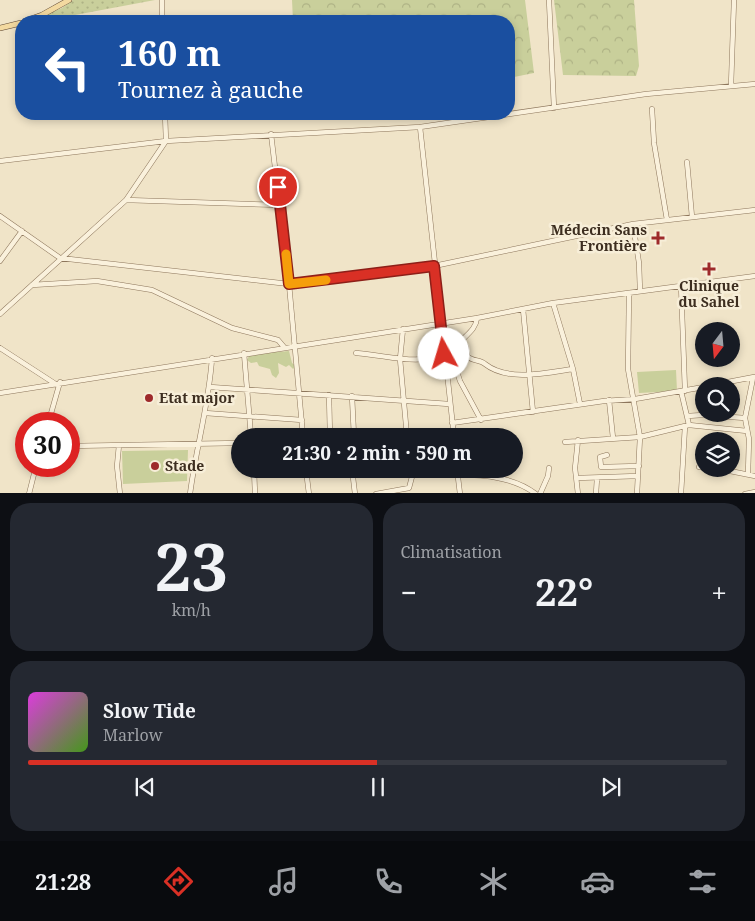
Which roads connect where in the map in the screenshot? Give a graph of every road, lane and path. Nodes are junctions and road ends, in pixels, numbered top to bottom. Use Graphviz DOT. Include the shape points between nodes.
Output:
graph roads {
  1 [pos="69,0"];
  2 [pos="162,0"];
  3 [pos="549,0"];
  4 [pos="734,0"];
  5 [pos="42,15"];
  6 [pos="162,15"];
  7 [pos="15,24"];
  8 [pos="0,28"];
  9 [pos="755,84"];
  10 [pos="731,86"];
  11 [pos="554,108"];
  12 [pos="652,110"];
  13 [pos="515,114"];
  14 [pos="165,120"];
  15 [pos="469,120"];
  16 [pos="420,127"];
  17 [pos="271,134"];
  18 [pos="166,141"];
  19 [pos="0,161"];
  20 [pos="687,162"];
  21 [pos="126,200"];
  22 [pos="280,204"];
  23 [pos="755,210"];
  24 [pos="0,216"];
  25 [pos="692,217"];
  26 [pos="667,220"];
  27 [pos="633,224"];
  28 [pos="22,231"];
  29 [pos="60,258"];
  30 [pos="0,261"];
  31 [pos="434,266"];
  32 [pos="755,276"];
  33 [pos="289,284"];
  34 [pos="32,285"];
  35 [pos="682,285"];
  36 [pos="640,291"];
  37 [pos="629,293"];
  38 [pos="553,303"];
  39 [pos="523,309"];
  40 [pos="0,314"];
  41 [pos="477,318"];
  42 [pos="441,323"];
  43 [pos="403,329"];
  44 [pos="461,341"];
  45 [pos="293,346"];
  46 [pos="284,347"];
  47 [pos="0,348"];
  48 [pos="450,350"];
  49 [pos="244,353"];
  50 [pos="356,353"];
  51 [pos="444,354"];
  52 [pos="212,358"];
  53 [pos="400,359"];
  54 [pos="573,368"];
  55 [pos="530,374"];
  56 [pos="754,377"];
  57 [pos="740,380"];
  58 [pos="60,382"];
  59 [pos="54,383"];
  60 [pos="210,387"];
  61 [pos="695,389"];
  62 [pos="247,390"];
  63 [pos="683,391"];
  64 [pos="299,392"];
  65 [pos="0,393"];
  66 [pos="329,395"];
  67 [pos="352,396"];
  68 [pos="635,399"];
  69 [pos="404,400"];
  70 [pos="609,400"];
  71 [pos="449,404"];
  72 [pos="580,404"];
  73 [pos="51,412"];
  74 [pos="533,412"];
  75 [pos="205,413"];
  76 [pos="249,416"];
  77 [pos="687,416"];
  78 [pos="745,418"];
  79 [pos="302,420"];
  80 [pos="481,420"];
  81 [pos="452,423"];
  82 [pos="687,426"];
  83 [pos="250,428"];
  84 [pos="302,428"];
  85 [pos="330,428"];
  86 [pos="354,428"];
  87 [pos="406,428"];
  88 [pos="453,428"];
  89 [pos="747,431"];
  90 [pos="640,437"];
  91 [pos="613,438"];
  92 [pos="752,438"];
  93 [pos="578,440"];
  94 [pos="565,442"];
  95 [pos="231,443"];
  96 [pos="198,444"];
  97 [pos="119,445"];
  98 [pos="80,446"];
  99 [pos="607,455"];
  100 [pos="639,466"];
  101 [pos="549,468"];
  102 [pos="740,473"];
  103 [pos="748,474"];
  104 [pos="638,476"];
  105 [pos="755,476"];
  106 [pos="33,477"];
  107 [pos="254,478"];
  108 [pos="307,478"];
  109 [pos="353,478"];
  110 [pos="411,478"];
  111 [pos="458,478"];
  112 [pos="501,478"];
  113 [pos="577,478"];
  114 [pos="597,478"];
  115 [pos="29,493"];
  116 [pos="120,493"];
  117 [pos="190,493"];
  118 [pos="255,493"];
  119 [pos="308,493"];
  120 [pos="355,493"];
  121 [pos="382,493"];
  122 [pos="460,493"];
  123 [pos="536,493"];
  124 [pos="539,493"];
  125 [pos="578,493"];
  126 [pos="596,493"];
  127 [pos="637,493"];
  128 [pos="682,493"];
  1 -- 5 [label="main road"];
  2 -- 6 [label="street"];
  3 -- 11 [label="street"];
  4 -- 10 [label="street"];
  7 -- 8 [label="main road"];
  9 -- 10 [label="street"];
  10 -- 11 [label="street" via="646,94"];
  11 -- 13 [label="street"];
  12 -- 26 [label="street"];
  14 -- 18 [label="street"];
  15 -- 16 [label="street"];
  16 -- 17 [label="street"];
  16 -- 31 [label="street"];
  17 -- 18 [label="street"];
  17 -- 22 [label="street"];
  18 -- 19 [label="street"];
  18 -- 21 [label="street"];
  20 -- 25 [label="street"];
  21 -- 22 [label="street"];
  21 -- 29 [label="street"];
  22 -- 33 [label="street"];
  23 -- 25 [label="street"];
  24 -- 28 [label="street"];
  25 -- 26 [label="street"];
  26 -- 27 [label="street"];
  27 -- 31 [label="street"];
  27 -- 36 [label="street"];
  28 -- 29 [label="street"];
  28 -- 30 [label="street"];
  29 -- 33 [label="street"];
  29 -- 34 [label="street"];
  31 -- 33 [label="street"];
  31 -- 42 [label="street"];
  32 -- 35 [label="street"];
  33 -- 45 [label="street"];
  34 -- 40 [label="street"];
  34 -- 46 [label="street" via="97,281 152,290 232,328 278,340"];
  35 -- 36 [label="street"];
  35 -- 63 [label="street"];
  36 -- 37 [label="street"];
  37 -- 38 [label="street"];
  37 -- 68 [label="street" via="628,369"];
  38 -- 39 [label="street"];
  38 -- 54 [label="street"];
  39 -- 41 [label="street"];
  39 -- 55 [label="street"];
  41 -- 42 [label="street"];
  41 -- 44 [label="street" via="476,325"];
  42 -- 43 [label="street"];
  42 -- 51 [label="street"];
  43 -- 45 [label="street"];
  43 -- 53 [label="street"];
  44 -- 48 [label="street"];
  44 -- 55 [label="street" via="470,359 483,362 490,369"];
  45 -- 46 [label="street"];
  45 -- 64 [label="street"];
  46 -- 49 [label="street"];
  47 -- 59 [label="street"];
  48 -- 51 [label="street"];
  48 -- 80 [label="street" via="460,380"];
  49 -- 52 [label="street"];
  49 -- 62 [label="street"];
  50 -- 53 [label="street"];
  51 -- 53 [label="street" via="431,359"];
  51 -- 71 [label="street"];
  52 -- 58 [label="street"];
  52 -- 60 [label="street"];
  53 -- 69 [label="street"];
  54 -- 55 [label="street"];
  54 -- 72 [label="street"];
  55 -- 74 [label="street"];
  56 -- 57 [label="street"];
  56 -- 78 [label="street"];
  58 -- 59 [label="street"];
  58 -- 73 [label="street"];
  59 -- 65 [label="street"];
  60 -- 62 [label="street"];
  60 -- 75 [label="street"];
  61 -- 63 [label="street"];
  62 -- 64 [label="street"];
  62 -- 76 [label="street"];
  63 -- 68 [label="street"];
  63 -- 77 [label="street"];
  64 -- 66 [label="street"];
  64 -- 79 [label="street"];
  66 -- 67 [label="street"];
  66 -- 85 [label="street"];
  67 -- 69 [label="street"];
  67 -- 86 [label="street"];
  68 -- 70 [label="street"];
  68 -- 90 [label="street"];
  69 -- 71 [label="street"];
  69 -- 87 [label="street"];
  70 -- 72 [label="street"];
  70 -- 91 [label="street"];
  71 -- 81 [label="street"];
  72 -- 74 [label="street"];
  74 -- 80 [label="street"];
  75 -- 76 [label="street"];
  75 -- 96 [label="street"];
  76 -- 79 [label="street"];
  76 -- 83 [label="street"];
  77 -- 78 [label="street" via="703,414"];
  77 -- 82 [label="street"];
  78 -- 89 [label="street"];
  79 -- 84 [label="street"];
  80 -- 81 [label="street"];
  81 -- 88 [label="street"];
  82 -- 89 [label="street"];
  82 -- 90 [label="street"];
  82 -- 128 [label="street"];
  89 -- 92 [label="street"];
  90 -- 91 [label="street"];
  90 -- 100 [label="street"];
  91 -- 93 [label="street"];
  92 -- 103 [label="street"];
  93 -- 94 [label="street"];
  93 -- 113 [label="street"];
  95 -- 96 [label="street"];
  96 -- 97 [label="street"];
  96 -- 117 [label="street"];
  97 -- 98 [label="street"];
  97 -- 116 [label="street"];
  99 -- 100 [label="street" via="600,457 601,468"];
  100 -- 104 [label="street"];
  101 -- 124 [label="street"];
  102 -- 103 [label="street"];
  103 -- 105 [label="street"];
  104 -- 114 [label="street"];
  104 -- 127 [label="street"];
  106 -- 115 [label="street"];
  107 -- 118 [label="street"];
  108 -- 119 [label="street"];
  109 -- 120 [label="street"];
  110 -- 121 [label="street" via="409,488"];
  111 -- 122 [label="street"];
  112 -- 123 [label="street"];
  113 -- 114 [label="street"];
  113 -- 125 [label="street"];
  114 -- 126 [label="street"];
}
